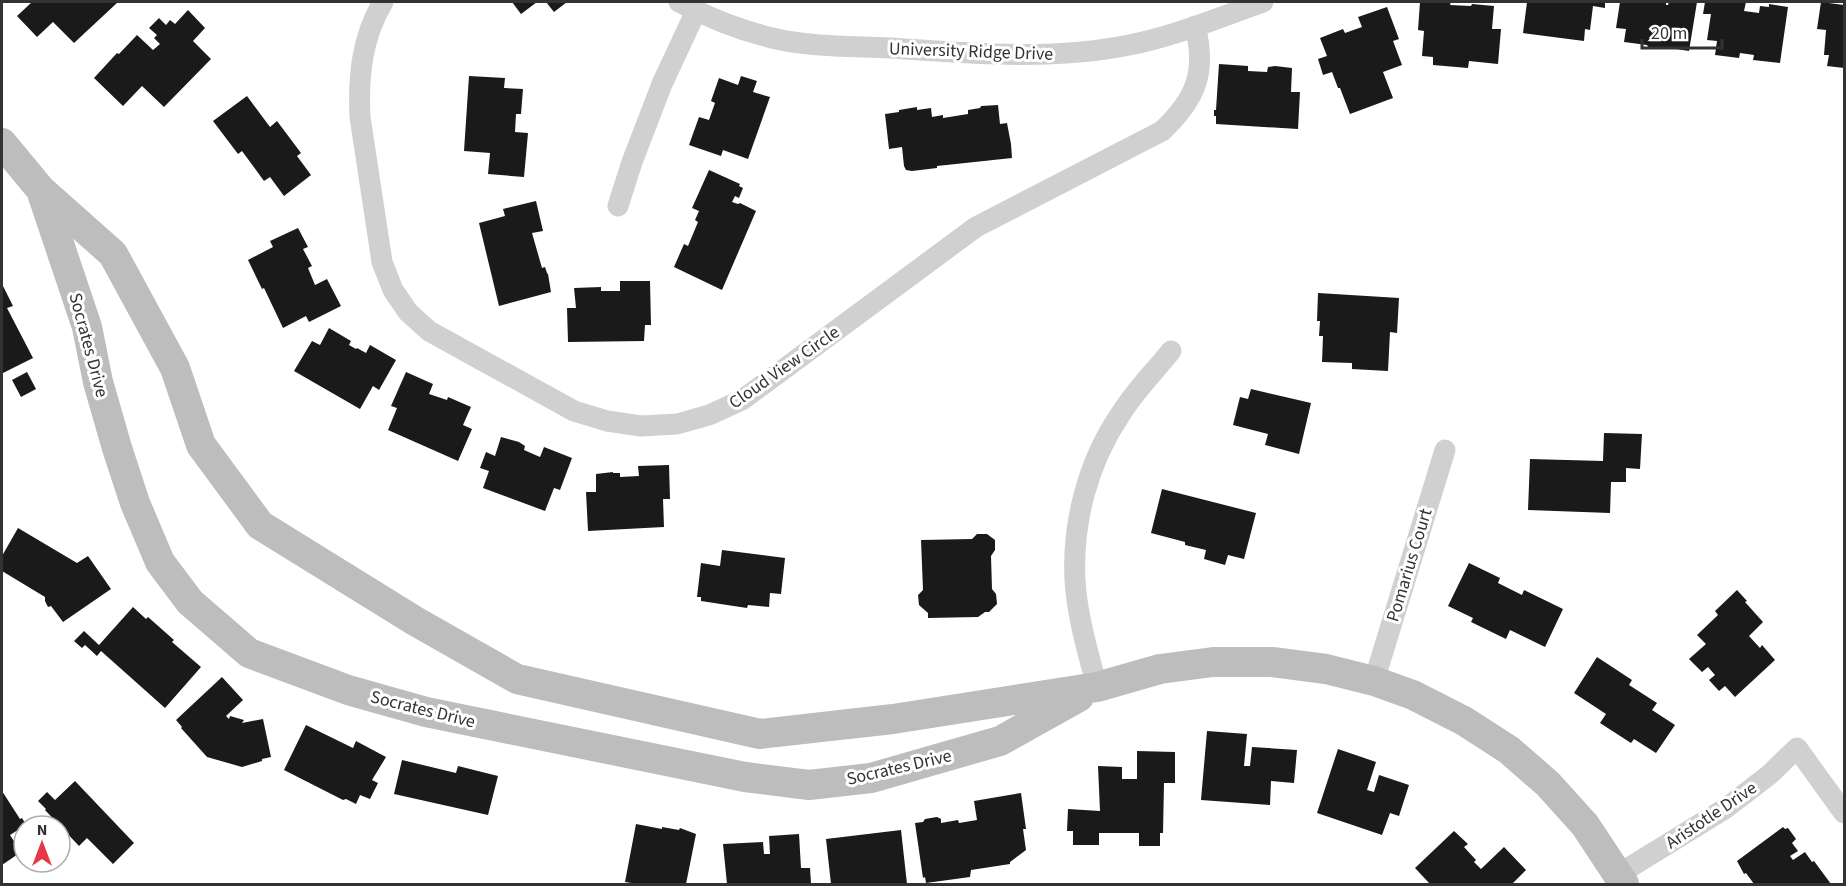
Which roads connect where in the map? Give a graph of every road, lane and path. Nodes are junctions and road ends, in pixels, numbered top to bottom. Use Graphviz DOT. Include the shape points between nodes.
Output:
graph roads {
  1 [pos="383,2"];
  2 [pos="1263,2"];
  3 [pos="688,6"];
  4 [pos="1195,26"];
  5 [pos="2,143"];
  6 [pos="41,190"];
  7 [pos="618,206"];
  8 [pos="1171,351"];
  9 [pos="1444,450"];
  10 [pos="1374,681"];
  11 [pos="1097,687"];
  12 [pos="1845,813"];
  13 [pos="1622,879"];
  1 -- 4 [label="street, Cloud View Circle" via="363,52 359,93 382,262 393,290 408,312 450,343 574,411 641,426 677,424 742,400 976,227 1162,130 1179,115 1192,94 1199,69"];
  2 -- 4 [label="street, University Ridge Drive"];
  3 -- 4 [label="street, University Ridge Drive" via="731,26 774,39 1026,56 1131,45"];
  3 -- 7 [label="street"];
  5 -- 6 [label="street, Socrates Drive"];
  6 -- 11 [label="street, Socrates Drive" via="113,254 175,368 201,445 260,525 518,679 760,734 893,719"];
  6 -- 11 [label="street, Socrates Drive" via="87,327 117,448 160,562 190,602 249,653 348,690 426,712 745,777 809,785 871,778 1000,741"];
  8 -- 11 [label="street" via="1120,414 1098,454 1084,495 1076,536 1075,580"];
  9 -- 10 [label="street, Pomarius Court"];
  10 -- 11 [label="street, Socrates Drive" via="1282,663 1213,662 1160,669"];
  10 -- 13 [label="street, Socrates Drive" via="1413,695 1464,721 1509,750 1548,784 1585,825"];
  12 -- 13 [label="street, Aristotle Drive" via="1797,748 1726,808"];
}
